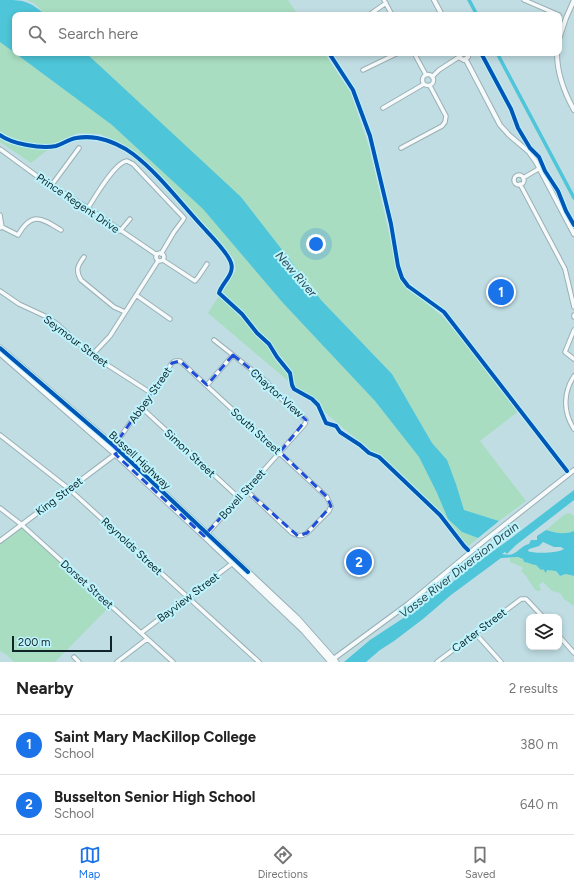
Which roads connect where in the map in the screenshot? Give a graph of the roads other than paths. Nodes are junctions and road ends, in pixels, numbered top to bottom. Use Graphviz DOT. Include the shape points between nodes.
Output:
graph roads {
  1 [pos="434,0"];
  2 [pos="524,0"];
  3 [pos="574,0"];
  4 [pos="385,2"];
  5 [pos="373,12"];
  6 [pos="390,12"];
  7 [pos="440,12"];
  8 [pos="552,12"];
  9 [pos="562,16"];
  10 [pos="566,18"];
  11 [pos="562,30"];
  12 [pos="392,56"];
  13 [pos="416,56"];
  14 [pos="458,56"];
  15 [pos="460,56"];
  16 [pos="468,56"];
  17 [pos="557,56"];
  18 [pos="466,60"];
  19 [pos="362,70"];
  20 [pos="426,75"];
  21 [pos="432,76"];
  22 [pos="424,84"];
  23 [pos="430,86"];
  24 [pos="383,108"];
  25 [pos="574,110"];
  26 [pos="79,148"];
  27 [pos="401,148"];
  28 [pos="0,149"];
  29 [pos="540,168"];
  30 [pos="523,178"];
  31 [pos="520,184"];
  32 [pos="51,186"];
  33 [pos="88,208"];
  34 [pos="0,215"];
  35 [pos="130,219"];
  36 [pos="1,228"];
  37 [pos="61,230"];
  38 [pos="120,231"];
  39 [pos="574,234"];
  40 [pos="161,254"];
  41 [pos="157,255"];
  42 [pos="84,257"];
  43 [pos="163,260"];
  44 [pos="158,261"];
  45 [pos="207,264"];
  46 [pos="0,291"];
  47 [pos="136,295"];
  48 [pos="574,307"];
  49 [pos="125,312"];
  50 [pos="170,319"];
  51 [pos="574,330"];
  52 [pos="214,340"];
  53 [pos="0,348"];
  54 [pos="0,353"];
  55 [pos="92,355"];
  56 [pos="233,355"];
  57 [pos="574,359"];
  58 [pos="175,361"];
  59 [pos="574,376"];
  60 [pos="207,385"];
  61 [pos="150,393"];
  62 [pos="142,408"];
  63 [pos="574,430"];
  64 [pos="0,434"];
  65 [pos="112,448"];
  66 [pos="280,452"];
  67 [pos="117,453"];
  68 [pos="574,470"];
  69 [pos="69,489"];
  70 [pos="246,490"];
  71 [pos="239,498"];
  72 [pos="0,508"];
  73 [pos="22,525"];
  74 [pos="205,535"];
  75 [pos="0,541"];
  76 [pos="234,562"];
  77 [pos="188,597"];
  78 [pos="540,614"];
  79 [pos="141,633"];
  80 [pos="476,634"];
  81 [pos="147,639"];
  82 [pos="562,639"];
  83 [pos="574,652"];
  84 [pos="74,657"];
  85 [pos="119,661"];
  86 [pos="332,661"];
  87 [pos="79,662"];
  88 [pos="173,662"];
  89 [pos="259,662"];
  90 [pos="437,662"];
  91 [pos="501,662"];
  1 -- 7 [label="street"];
  2 -- 8 [label="street"];
  3 -- 10 [label="street"];
  4 -- 5 [label="street"];
  4 -- 6 [label="street"];
  9 -- 10 [label="street"];
  10 -- 11 [label="street"];
  12 -- 19 [label="street"];
  13 -- 20 [label="street"];
  14 -- 21 [label="street"];
  15 -- 18 [label="street" via="462,60"];
  16 -- 18 [label="street"];
  17 -- 25 [label="street" via="558,74"];
  18 -- 29 [label="street" via="500,125 532,156"];
  20 -- 21 [label="street"];
  20 -- 22 [label="street" via="423,78"];
  21 -- 23 [label="street" via="434,81"];
  22 -- 23 [label="street"];
  22 -- 24 [label="street"];
  23 -- 27 [label="street" via="446,116 445,122"];
  26 -- 32 [label="street"];
  28 -- 32 [label="street, Prince Regent Drive"];
  29 -- 30 [label="street"];
  29 -- 39 [label="street"];
  30 -- 31 [label="street"];
  30 -- 31 [label="street" via="519,175 514,177 515,182"];
  31 -- 48 [label="street" via="565,269"];
  32 -- 33 [label="street, Prince Regent Drive"];
  33 -- 38 [label="street, Prince Regent Drive"];
  33 -- 40 [label="street" via="120,164 124,161 133,164 184,218"];
  34 -- 36 [label="street"];
  35 -- 38 [label="street"];
  36 -- 37 [label="street" via="18,234 27,222 35,219 48,222"];
  38 -- 41 [label="street, Prince Regent Drive"];
  40 -- 41 [label="street"];
  40 -- 43 [label="street" via="164,256"];
  41 -- 44 [label="street"];
  42 -- 49 [label="street" via="78,266 81,280 114,307"];
  43 -- 44 [label="street"];
  43 -- 45 [label="street" via="195,281"];
  44 -- 47 [label="street"];
  46 -- 55 [label="street, Seymour Street" via="47,317"];
  47 -- 49 [label="street"];
  47 -- 50 [label="street"];
  49 -- 55 [label="street" via="110,336"];
  51 -- 57 [label="street" via="565,352"];
  52 -- 56 [label="street, Chaytor View"];
  53 -- 65 [label="main road, Bussell Highway"];
  54 -- 65 [label="main road, Bussell Highway"];
  55 -- 61 [label="street, Seymour Street"];
  56 -- 60 [label="street"];
  56 -- 66 [label="street, Chaytor View" via="267,382 276,394 306,420"];
  58 -- 60 [label="street, South Street" via="180,361"];
  58 -- 61 [label="street, Abbey Street"];
  59 -- 63 [label="street" via="568,384 565,401"];
  60 -- 66 [label="street, South Street"];
  61 -- 62 [label="street, Abbey Street"];
  62 -- 65 [label="street, Abbey Street"];
  62 -- 71 [label="street, Simon Street"];
  64 -- 69 [label="street, Reynolds Street"];
  65 -- 67 [label="main road, Bussell Highway"];
  66 -- 70 [label="street, Bovell Street"];
  66 -- 70 [label="street, South Street" via="328,496 331,506 329,511 307,533 298,536"];
  67 -- 69 [label="street, King Street"];
  67 -- 74 [label="main road, Bussell Highway"];
  68 -- 86 [label="street" via="408,604"];
  69 -- 73 [label="street, King Street"];
  69 -- 77 [label="street, Reynolds Street"];
  70 -- 71 [label="street, Bovell Street"];
  71 -- 74 [label="street, Bovell Street"];
  72 -- 73 [label="street, Dorset Street"];
  73 -- 75 [label="street, King Street"];
  73 -- 79 [label="street, Dorset Street"];
  74 -- 76 [label="main road, Bussell Highway"];
  76 -- 77 [label="street, Bayview Street"];
  76 -- 86 [label="main road, Bussell Highway" via="297,618"];
  77 -- 79 [label="street, Bayview Street"];
  77 -- 89 [label="street, Reynolds Street"];
  78 -- 80 [label="street, Carter Street" via="526,599 521,599"];
  79 -- 81 [label="street, Dorset Street"];
  80 -- 90 [label="street, Carter Street"];
  80 -- 91 [label="street"];
  81 -- 85 [label="street"];
  81 -- 88 [label="street, Dorset Street"];
  82 -- 83 [label="street"];
  84 -- 87 [label="street"];
}
